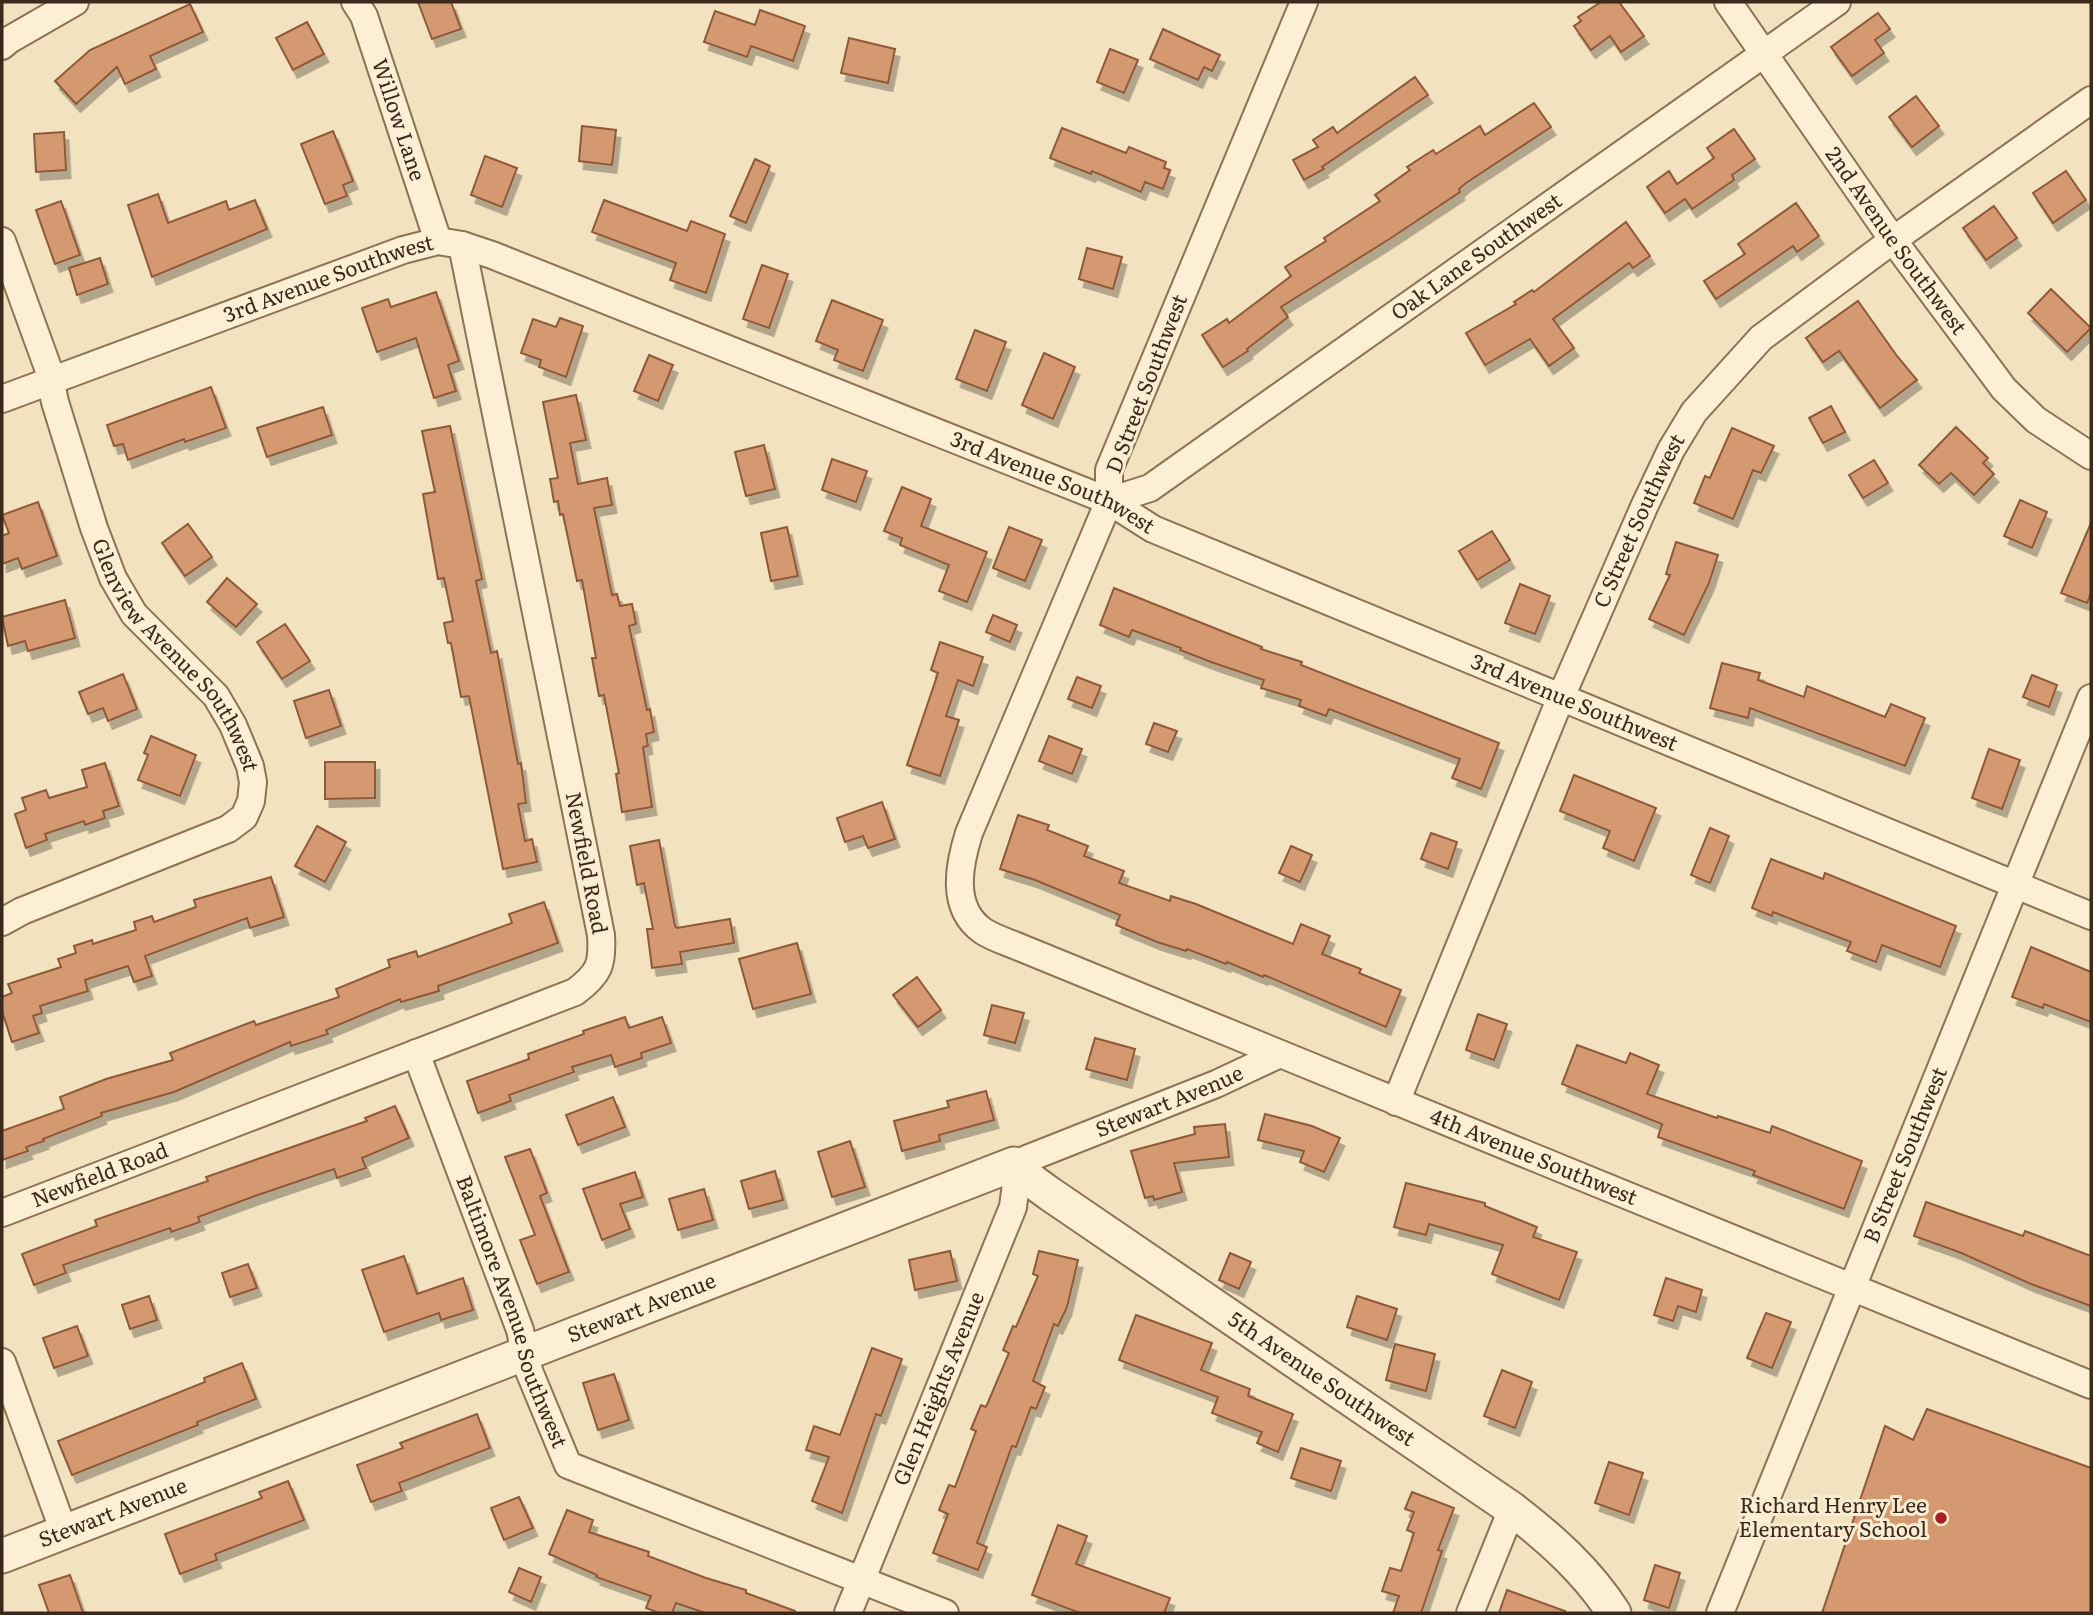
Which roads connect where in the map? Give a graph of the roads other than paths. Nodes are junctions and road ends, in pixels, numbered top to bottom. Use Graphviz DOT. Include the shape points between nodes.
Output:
graph roads {
  1 [pos="75,2"];
  2 [pos="355,2"];
  3 [pos="1304,2"];
  4 [pos="1728,2"];
  5 [pos="1836,2"];
  6 [pos="2,46"];
  7 [pos="1766,53"];
  8 [pos="2091,100"];
  9 [pos="1893,240"];
  10 [pos="2,241"];
  11 [pos="450,243"];
  12 [pos="51,381"];
  13 [pos="2,399"];
  14 [pos="2091,456"];
  15 [pos="1109,501"];
  16 [pos="1561,697"];
  17 [pos="2091,698"];
  18 [pos="2016,885"];
  19 [pos="2091,916"];
  20 [pos="2,922"];
  21 [pos="976,925"];
  22 [pos="416,1054"];
  23 [pos="1280,1054"];
  24 [pos="1396,1102"];
  25 [pos="1014,1164"];
  26 [pos="2,1213"];
  27 [pos="1852,1287"];
  28 [pos="525,1353"];
  29 [pos="2,1362"];
  30 [pos="2091,1385"];
  31 [pos="1512,1509"];
  32 [pos="64,1531"];
  33 [pos="2,1556"];
  34 [pos="862,1579"];
  35 [pos="848,1613"];
  36 [pos="946,1613"];
  37 [pos="1471,1613"];
  38 [pos="1614,1613"];
  39 [pos="1720,1613"];
  1 -- 6 [label="street"];
  2 -- 11 [label="street, Willow Lane"];
  3 -- 15 [label="street, D Street Southwest" via="1109,470"];
  4 -- 7 [label="street, 2nd Avenue Southwest"];
  5 -- 7 [label="street, Oak Lane Southwest"];
  7 -- 9 [label="street, 2nd Avenue Southwest"];
  7 -- 15 [label="street, Oak Lane Southwest" via="1150,488"];
  8 -- 9 [label="street, C Street Southwest"];
  9 -- 14 [label="street, 2nd Avenue Southwest" via="2004,389 2036,420"];
  9 -- 16 [label="street, C Street Southwest" via="1761,338 1694,412 1644,507"];
  10 -- 12 [label="street, Glenview Avenue Southwest"];
  11 -- 12 [label="street, 3rd Avenue Southwest" via="403,250"];
  11 -- 15 [label="street, 3rd Avenue Southwest" via="492,255"];
  11 -- 22 [label="street, Newfield Road" via="602,954 599,969 575,992"];
  12 -- 13 [label="street, 3rd Avenue Southwest"];
  12 -- 20 [label="street, Glenview Avenue Southwest" via="113,578 134,614 216,696 233,725 253,782 244,817 228,829"];
  15 -- 16 [label="street, 3rd Avenue Southwest" via="1153,529"];
  15 -- 21 [label="street, D Street Southwest" via="969,833 959,887"];
  16 -- 18 [label="street, 3rd Avenue Southwest"];
  16 -- 24 [label="street, C Street Southwest"];
  17 -- 18 [label="street, B Street Southwest"];
  18 -- 19 [label="street, 3rd Avenue Southwest"];
  18 -- 27 [label="street, B Street Southwest"];
  21 -- 23 [label="street, 4th Avenue Southwest" via="1014,946"];
  22 -- 26 [label="street, Newfield Road"];
  22 -- 28 [label="street, Baltimore Avenue Southwest"];
  23 -- 24 [label="street, 4th Avenue Southwest"];
  23 -- 25 [label="street, Stewart Avenue"];
  24 -- 27 [label="street, 4th Avenue Southwest"];
  25 -- 28 [label="street, Stewart Avenue"];
  25 -- 31 [label="street, 5th Avenue Southwest" via="1051,1195"];
  25 -- 34 [label="street, Glen Heights Avenue" via="1013,1208"];
  27 -- 30 [label="street, 4th Avenue Southwest"];
  27 -- 39 [label="street, B Street Southwest"];
  28 -- 32 [label="street, Stewart Avenue"];
  28 -- 34 [label="street, Baltimore Avenue Southwest" via="568,1465"];
  29 -- 32 [label="street"];
  31 -- 37 [label="street"];
  31 -- 38 [label="street, 5th Avenue Southwest" via="1580,1568"];
  32 -- 33 [label="street, Stewart Avenue"];
  34 -- 35 [label="street, Glen Heights Avenue"];
  34 -- 36 [label="street, Baltimore Avenue Southwest"];
}
